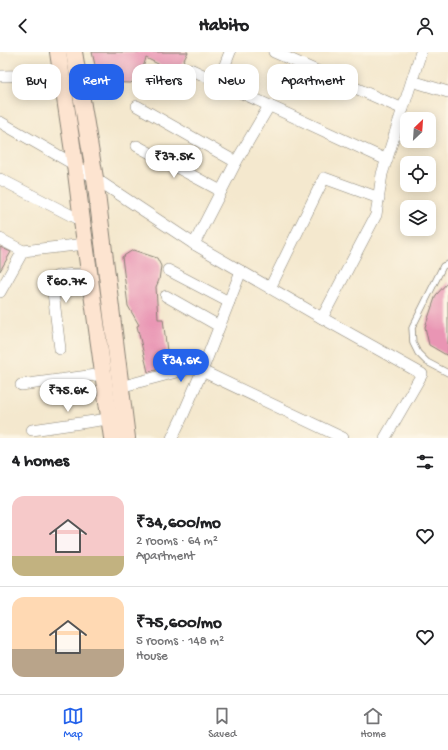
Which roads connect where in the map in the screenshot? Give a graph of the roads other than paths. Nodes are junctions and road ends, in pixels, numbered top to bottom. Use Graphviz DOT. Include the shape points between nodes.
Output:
graph roads {
  1 [pos="58,52"];
  2 [pos="74,52"];
  3 [pos="230,52"];
  4 [pos="274,52"];
  5 [pos="421,52"];
  6 [pos="225,64"];
  7 [pos="62,75"];
  8 [pos="0,76"];
  9 [pos="412,81"];
  10 [pos="448,92"];
  11 [pos="256,100"];
  12 [pos="137,106"];
  13 [pos="269,106"];
  14 [pos="403,109"];
  15 [pos="0,122"];
  16 [pos="136,146"];
  17 [pos="387,160"];
  18 [pos="236,162"];
  19 [pos="75,165"];
  20 [pos="95,178"];
  21 [pos="0,179"];
  22 [pos="221,191"];
  23 [pos="379,198"];
  24 [pos="82,222"];
  25 [pos="0,239"];
  26 [pos="85,244"];
  27 [pos="194,244"];
  28 [pos="23,252"];
  29 [pos="448,264"];
  30 [pos="168,270"];
  31 [pos="241,271"];
  32 [pos="89,274"];
  33 [pos="270,288"];
  34 [pos="0,292"];
  35 [pos="166,296"];
  36 [pos="229,302"];
  37 [pos="322,318"];
  38 [pos="219,326"];
  39 [pos="60,349"];
  40 [pos="202,371"];
  41 [pos="448,373"];
  42 [pos="103,374"];
  43 [pos="21,385"];
  44 [pos="120,387"];
  45 [pos="108,419"];
  46 [pos="32,430"];
  47 [pos="112,438"];
  48 [pos="127,438"];
  49 [pos="172,438"];
  50 [pos="343,438"];
  51 [pos="385,438"];
  1 -- 7 [label="street"];
  2 -- 20 [label="street"];
  3 -- 6 [label="street"];
  4 -- 14 [label="street"];
  5 -- 9 [label="street"];
  7 -- 8 [label="street"];
  7 -- 19 [label="street"];
  9 -- 10 [label="street"];
  9 -- 14 [label="street"];
  11 -- 13 [label="street"];
  12 -- 18 [label="street"];
  13 -- 17 [label="street"];
  13 -- 18 [label="street"];
  14 -- 17 [label="street"];
  15 -- 19 [label="street"];
  16 -- 22 [label="street"];
  17 -- 23 [label="street" via="382,174"];
  18 -- 22 [label="street"];
  19 -- 20 [label="street"];
  19 -- 24 [label="street"];
  20 -- 27 [label="street"];
  20 -- 44 [label="street"];
  21 -- 24 [label="street"];
  22 -- 27 [label="street"];
  23 -- 33 [label="street" via="324,178"];
  23 -- 37 [label="street" via="376,215"];
  24 -- 26 [label="street"];
  25 -- 28 [label="street"];
  26 -- 28 [label="street"];
  26 -- 32 [label="street"];
  27 -- 31 [label="street"];
  28 -- 34 [label="street"];
  29 -- 41 [label="lane" via="443,266 412,328 413,343 418,354"];
  30 -- 36 [label="street"];
  31 -- 33 [label="street"];
  31 -- 36 [label="street"];
  32 -- 39 [label="street" via="58,275 52,281"];
  32 -- 42 [label="street"];
  33 -- 37 [label="street"];
  35 -- 38 [label="street"];
  36 -- 38 [label="street"];
  37 -- 51 [label="street" via="422,374"];
  38 -- 40 [label="street"];
  40 -- 44 [label="street" via="195,368"];
  40 -- 49 [label="street"];
  40 -- 50 [label="street"];
  42 -- 43 [label="street"];
  42 -- 45 [label="street"];
  44 -- 48 [label="street"];
  45 -- 46 [label="street"];
  45 -- 47 [label="street"];
}
